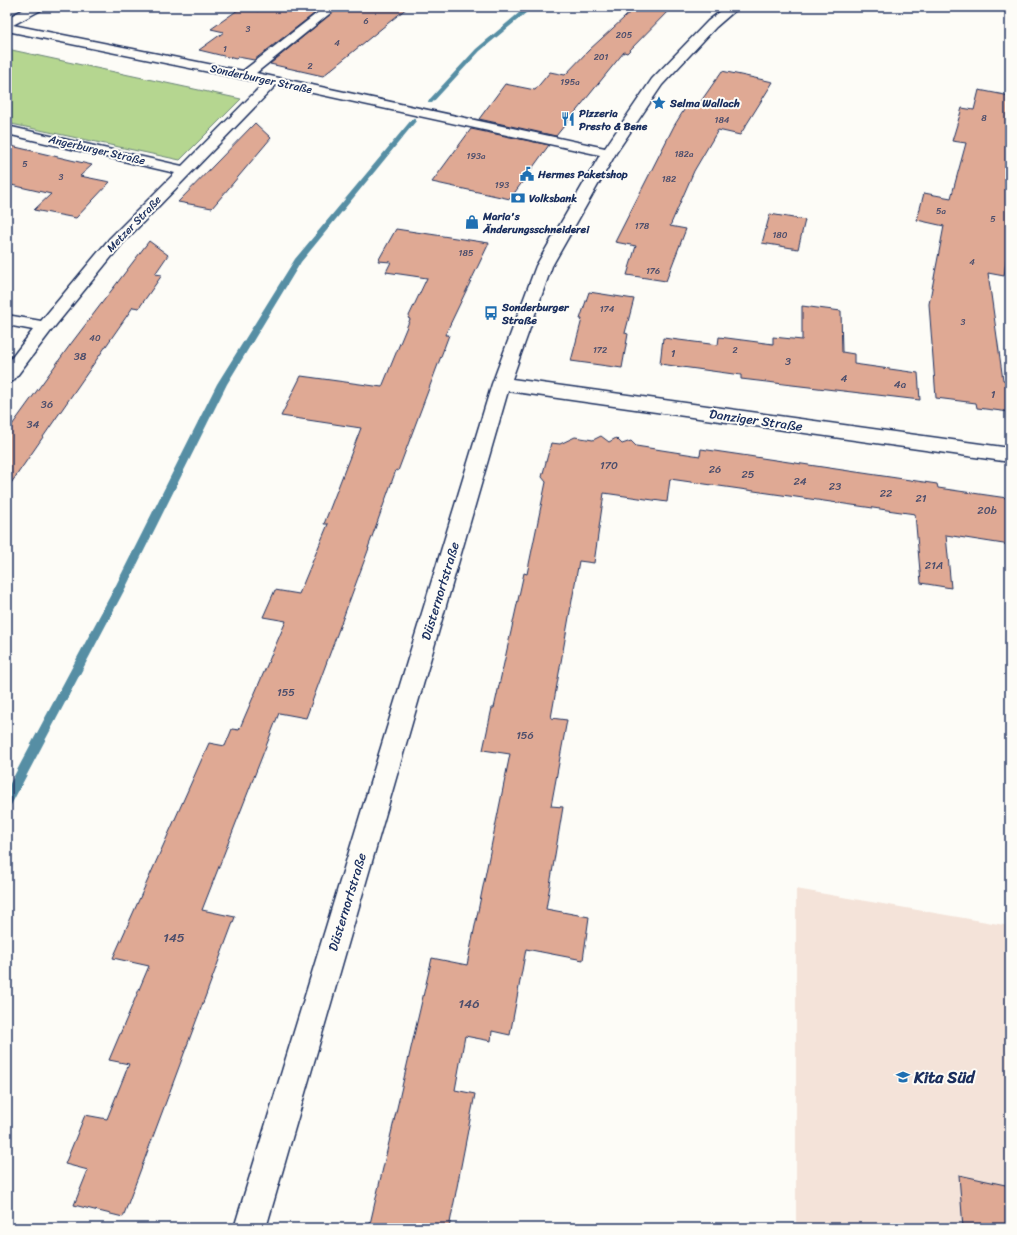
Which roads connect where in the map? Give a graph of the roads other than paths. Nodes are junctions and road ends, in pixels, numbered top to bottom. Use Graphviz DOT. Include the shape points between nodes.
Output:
graph roads {
  1 [pos="37,7"];
  2 [pos="332,7"];
  3 [pos="733,7"];
  4 [pos="7,24"];
  5 [pos="7,27"];
  6 [pos="246,76"];
  7 [pos="273,81"];
  8 [pos="7,130"];
  9 [pos="609,153"];
  10 [pos="186,170"];
  11 [pos="7,320"];
  12 [pos="45,327"];
  13 [pos="7,377"];
  14 [pos="501,384"];
  15 [pos="1010,456"];
  16 [pos="250,1228"];
  1 -- 4 [label="street"];
  2 -- 6 [label="street"];
  3 -- 9 [label="street, Düsternortstraße" via="712,24 657,82"];
  5 -- 6 [label="street, Sonderburger Straße"];
  6 -- 7 [label="street, Sonderburger Straße"];
  7 -- 9 [label="street, Sonderburger Straße"];
  7 -- 10 [label="street, Metzer Straße"];
  8 -- 10 [label="street, Angerburger Straße"];
  9 -- 14 [label="street, Düsternortstraße" via="544,266"];
  10 -- 12 [label="street, Metzer Straße" via="116,241"];
  11 -- 12 [label="street"];
  12 -- 13 [label="street, Metzer Straße"];
  14 -- 15 [label="street, Danziger Straße"];
  14 -- 16 [label="street, Düsternortstraße"];
}
